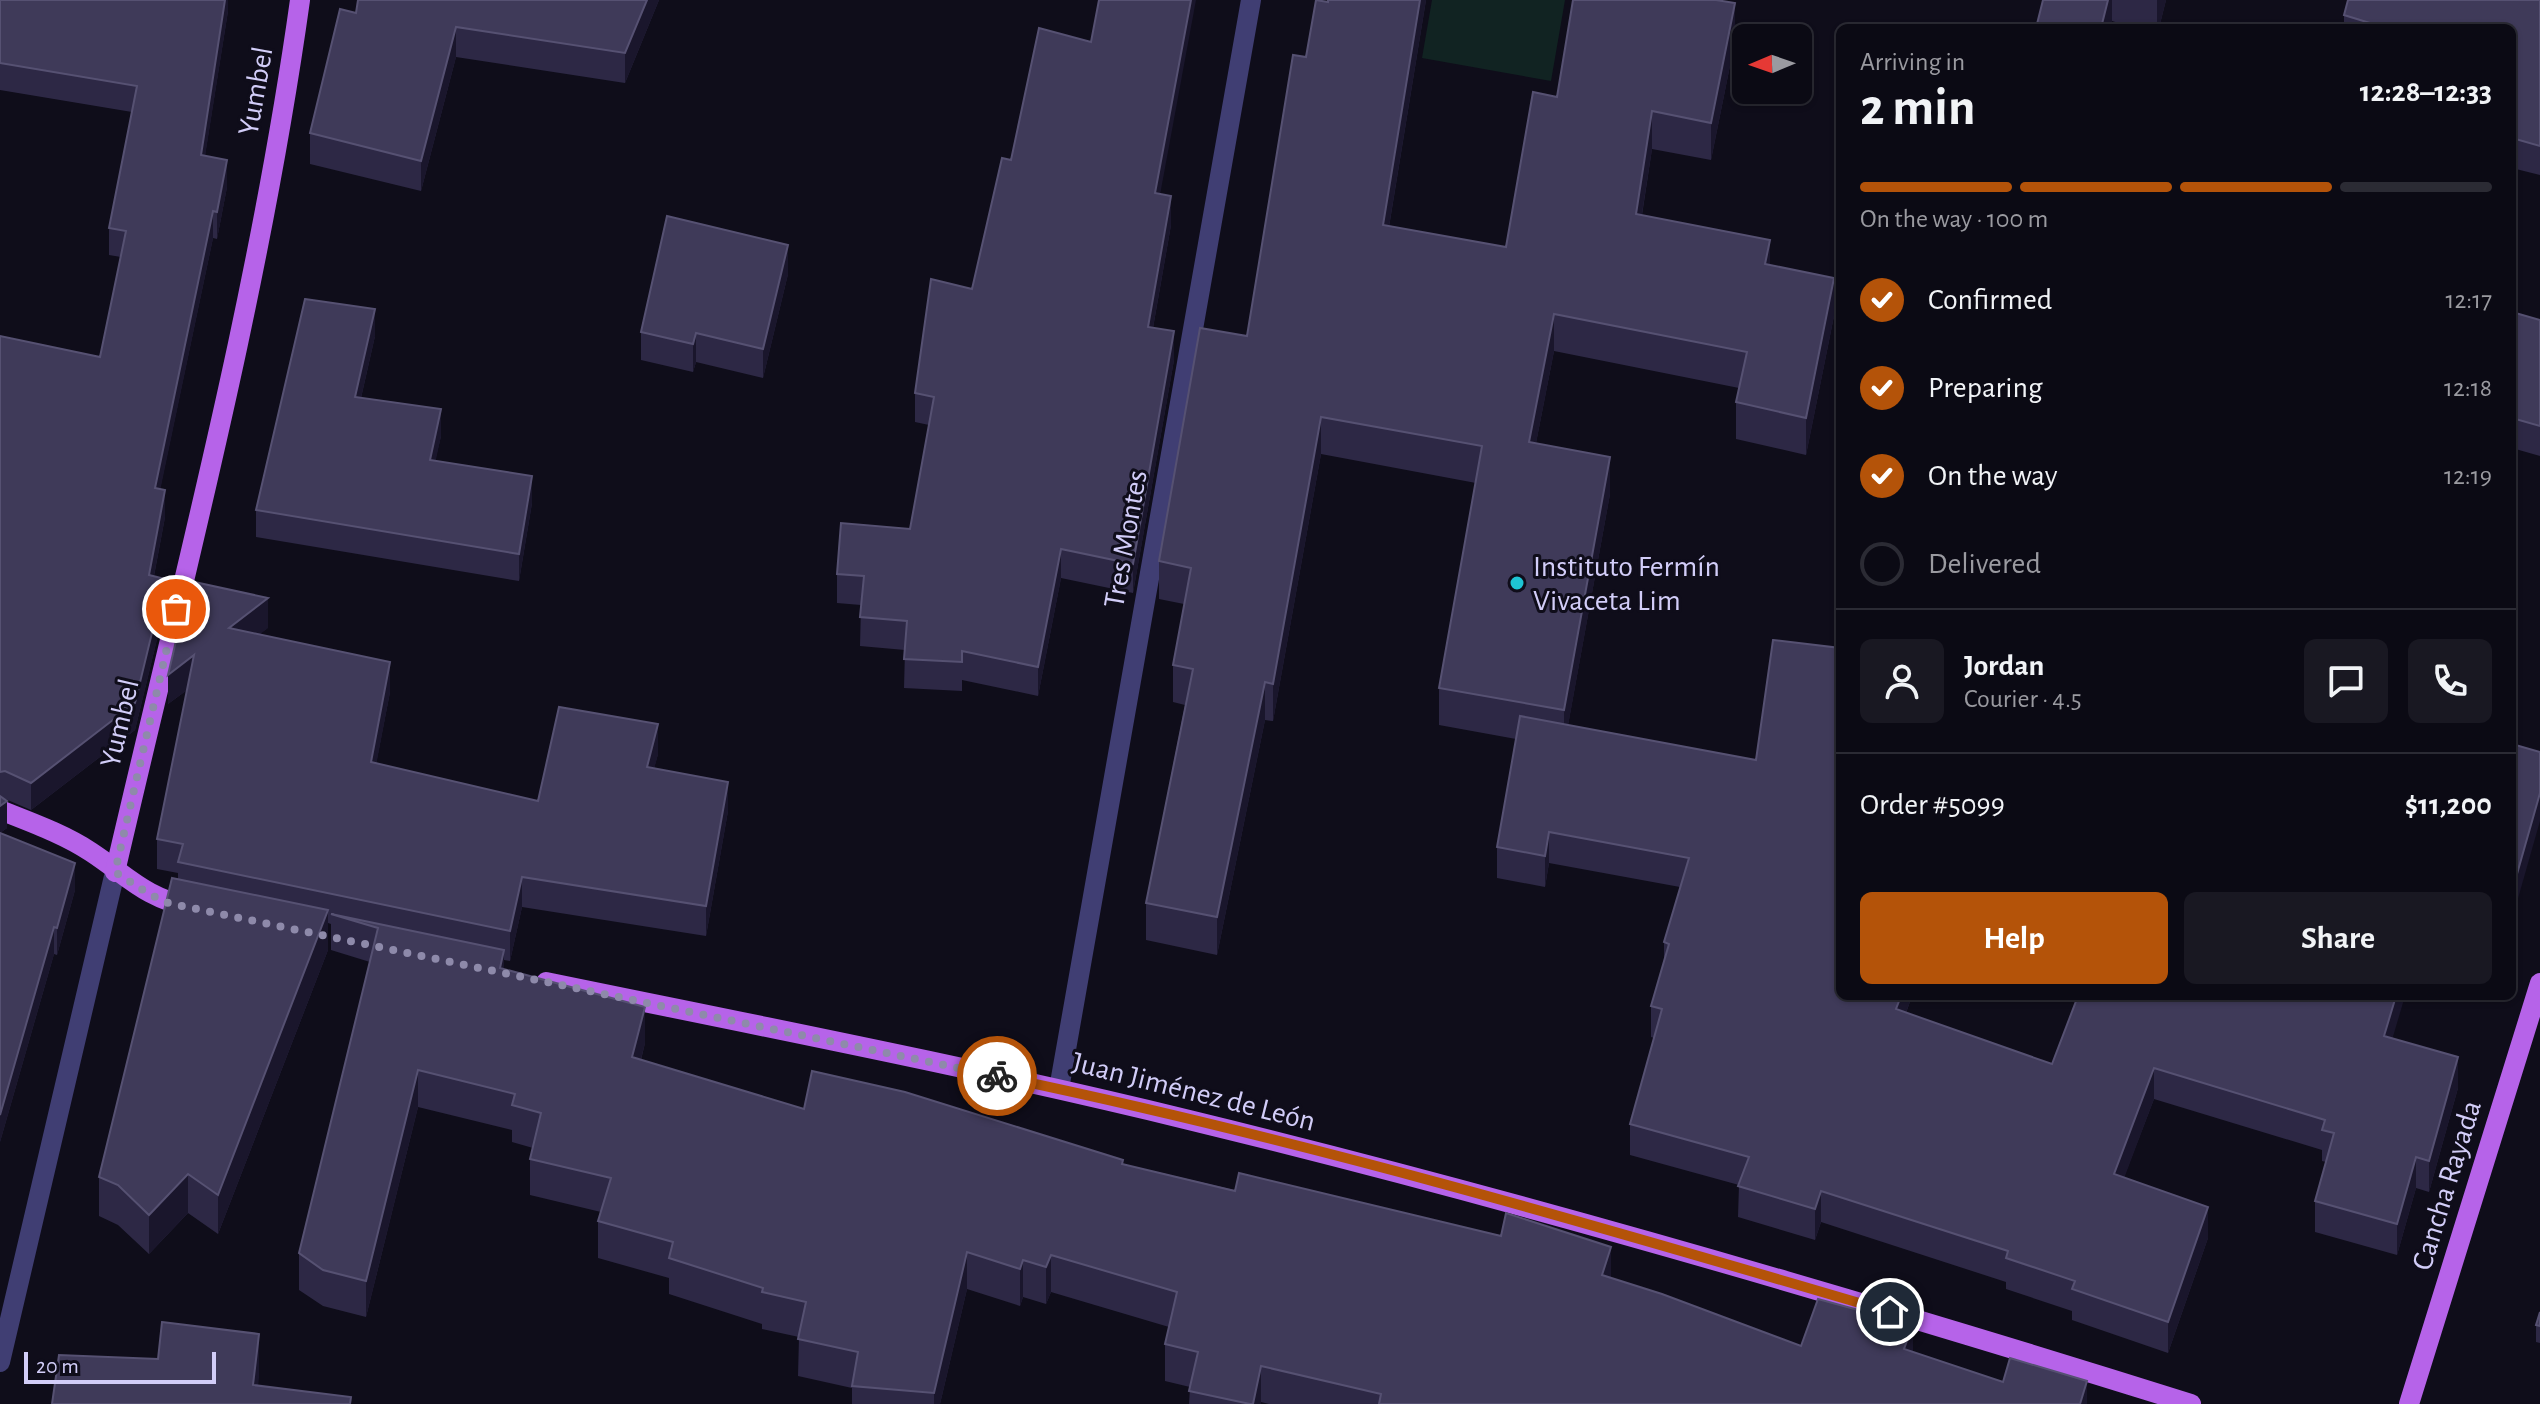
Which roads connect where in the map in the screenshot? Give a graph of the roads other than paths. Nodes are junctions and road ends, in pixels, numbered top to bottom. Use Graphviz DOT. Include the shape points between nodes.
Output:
graph roads {
  1 [pos="300,0"];
  2 [pos="1251,0"];
  3 [pos="0,810"];
  4 [pos="115,872"];
  5 [pos="215,913"];
  6 [pos="528,978"];
  7 [pos="2540,983"];
  8 [pos="1059,1089"];
  9 [pos="0,1362"];
  10 [pos="2191,1404"];
  11 [pos="2409,1404"];
  1 -- 4 [label="main road, Yumbel" via="249,288"];
  2 -- 8 [label="street, Tres Montes"];
  3 -- 4 [label="main road" via="90,851"];
  4 -- 5 [label="main road" via="168,903"];
  4 -- 9 [label="street, Yumbel"];
  6 -- 8 [label="main road, Juan Jiménez de León"];
  7 -- 11 [label="main road, Cancha Rayada"];
  8 -- 10 [label="main road, Juan Jiménez de León" via="1634,1237"];
}
